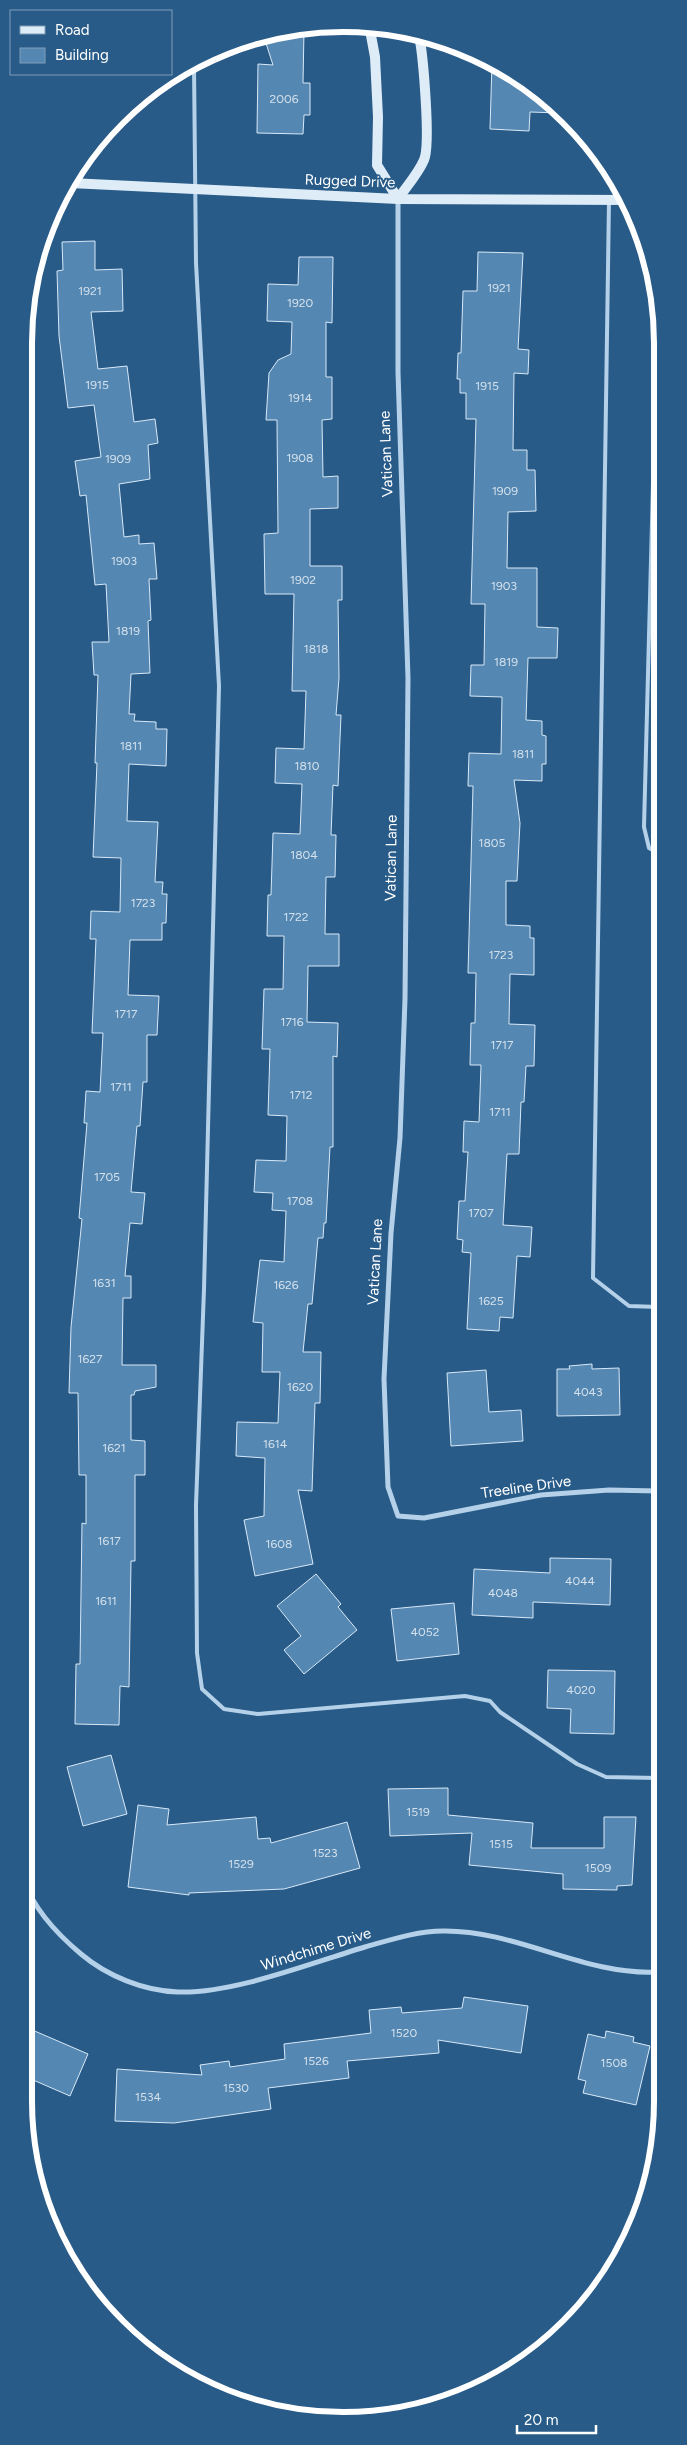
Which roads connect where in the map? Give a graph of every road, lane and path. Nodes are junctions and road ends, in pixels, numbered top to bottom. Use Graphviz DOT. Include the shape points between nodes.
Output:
graph roads {
  1 [pos="371,34"];
  2 [pos="420,42"];
  3 [pos="194,71"];
  4 [pos="77,183"];
  5 [pos="195,190"];
  6 [pos="398,199"];
  7 [pos="619,200"];
  8 [pos="654,446"];
  9 [pos="654,851"];
  10 [pos="654,1307"];
  11 [pos="654,1491"];
  12 [pos="398,1516"];
  13 [pos="654,1778"];
  14 [pos="32,1900"];
  15 [pos="654,1972"];
  1 -- 6 [label="street" via="378,117 377,165"];
  2 -- 6 [label="street" via="426,116 424,159"];
  3 -- 5 [label="lane"];
  4 -- 5 [label="street, Rugged Drive"];
  5 -- 6 [label="street, Rugged Drive"];
  5 -- 13 [label="lane" via="196,263 219,686 196,1505 197,1653 202,1689 224,1709 258,1714 465,1696 490,1701 500,1712 577,1764 606,1777"];
  6 -- 7 [label="street, Rugged Drive"];
  6 -- 12 [label="street, Vatican Lane" via="398,372 408,678 405,999 400,1138 391,1234 384,1379 388,1487"];
  7 -- 10 [label="lane" via="593,1278 629,1306"];
  8 -- 9 [label="lane" via="644,828 649,848"];
  11 -- 12 [label="street, Treeline Drive" via="541,1494 424,1518"];
  14 -- 15 [label="street, Windchime Drive" via="59,1936 92,1964 134,1984 178,1992 229,1988 390,1940 442,1931 475,1933 598,1965"];
}
